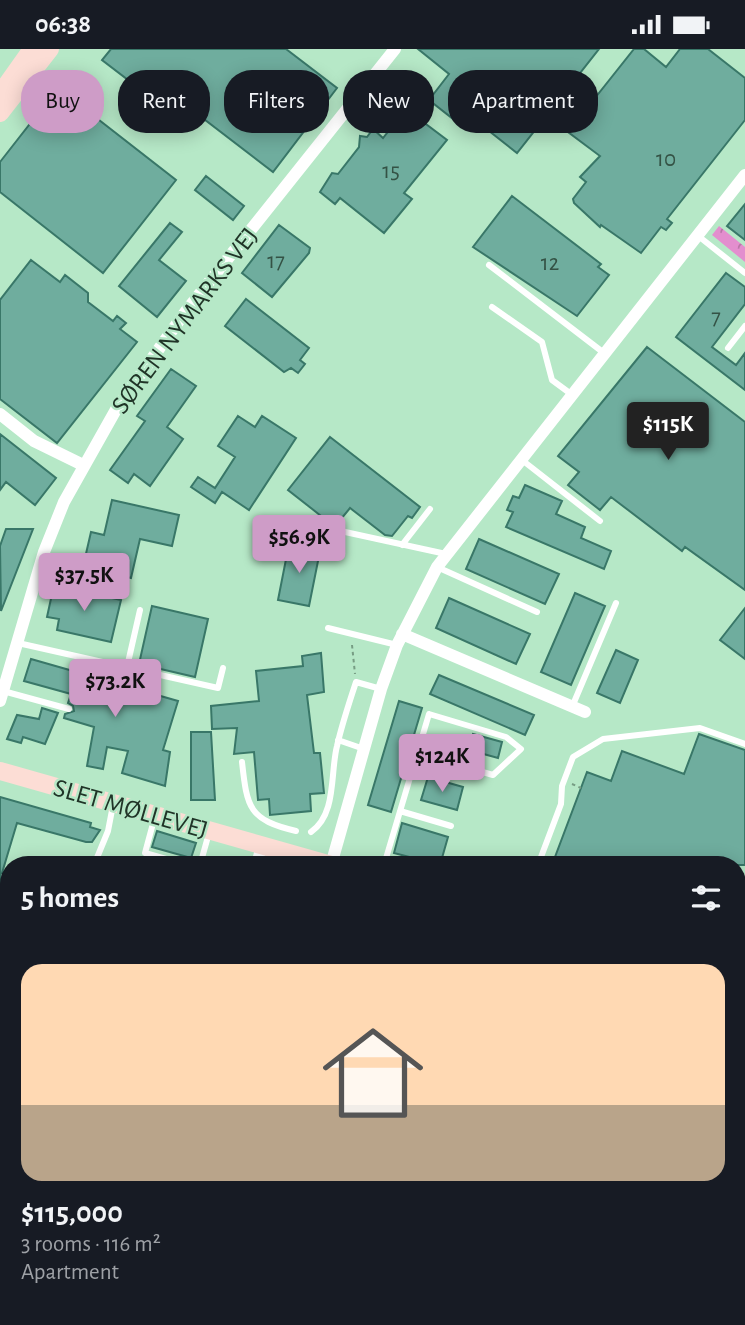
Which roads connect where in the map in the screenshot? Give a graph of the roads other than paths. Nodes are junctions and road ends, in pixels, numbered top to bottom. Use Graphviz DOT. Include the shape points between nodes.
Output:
graph roads {
  1 [pos="32,49"];
  2 [pos="48,49"];
  3 [pos="395,49"];
  4 [pos="8,92"];
  5 [pos="0,113"];
  6 [pos="745,175"];
  7 [pos="697,235"];
  8 [pos="489,265"];
  9 [pos="745,273"];
  10 [pos="492,307"];
  11 [pos="745,326"];
  12 [pos="728,348"];
  13 [pos="604,353"];
  14 [pos="571,394"];
  15 [pos="0,414"];
  16 [pos="520,459"];
  17 [pos="83,465"];
  18 [pos="430,509"];
  19 [pos="281,518"];
  20 [pos="600,521"];
  21 [pos="402,544"];
  22 [pos="446,554"];
  23 [pos="39,567"];
  24 [pos="437,567"];
  25 [pos="125,587"];
  26 [pos="616,603"];
  27 [pos="139,610"];
  28 [pos="537,612"];
  29 [pos="328,628"];
  30 [pos="399,639"];
  31 [pos="17,643"];
  32 [pos="127,667"];
  33 [pos="223,668"];
  34 [pos="381,689"];
  35 [pos="2,696"];
  36 [pos="572,707"];
  37 [pos="69,709"];
  38 [pos="585,712"];
  39 [pos="338,740"];
  40 [pos="745,744"];
  41 [pos="364,749"];
  42 [pos="417,753"];
  43 [pos="242,762"];
  44 [pos="0,771"];
  45 [pos="113,803"];
  46 [pos="400,811"];
  47 [pos="155,815"];
  48 [pos="266,824"];
  49 [pos="451,826"];
  50 [pos="209,831"];
  51 [pos="296,831"];
  52 [pos="311,832"];
  53 [pos="262,845"];
  54 [pos="98,856"];
  55 [pos="156,856"];
  56 [pos="202,856"];
  57 [pos="259,856"];
  58 [pos="300,856"];
  59 [pos="334,856"];
  60 [pos="387,856"];
  61 [pos="541,856"];
  1 -- 4 [label="street"];
  2 -- 4 [label="street"];
  3 -- 17 [label="street, SØREN NYMARKS VEJ" via="156,349"];
  4 -- 5 [label="street"];
  6 -- 7 [label="street"];
  7 -- 9 [label="lane"];
  7 -- 13 [label="street"];
  8 -- 13 [label="lane"];
  10 -- 14 [label="lane" via="542,342 552,380"];
  11 -- 12 [label="lane"];
  13 -- 14 [label="street"];
  14 -- 16 [label="street"];
  15 -- 17 [label="street" via="34,441"];
  16 -- 20 [label="lane"];
  16 -- 22 [label="street"];
  17 -- 23 [label="street, SØREN NYMARKS VEJ"];
  18 -- 21 [label="lane"];
  19 -- 21 [label="lane"];
  21 -- 22 [label="lane"];
  22 -- 24 [label="street"];
  23 -- 25 [label="lane"];
  23 -- 31 [label="street, SØREN NYMARKS VEJ"];
  24 -- 28 [label="lane"];
  24 -- 30 [label="street"];
  26 -- 36 [label="lane"];
  27 -- 32 [label="lane"];
  29 -- 30 [label="lane"];
  30 -- 34 [label="street"];
  30 -- 36 [label="street"];
  31 -- 32 [label="lane"];
  31 -- 35 [label="street, SØREN NYMARKS VEJ"];
  32 -- 33 [label="lane" via="218,688"];
  34 -- 39 [label="lane" via="356,682"];
  34 -- 41 [label="street"];
  35 -- 37 [label="lane"];
  36 -- 38 [label="street"];
  39 -- 41 [label="lane"];
  39 -- 52 [label="lane" via="326,813"];
  40 -- 61 [label="lane" via="700,728 603,739 573,757"];
  41 -- 59 [label="street"];
  42 -- 42 [label="lane" via="429,714 506,737 521,749 494,775"];
  42 -- 46 [label="lane"];
  43 -- 48 [label="lane" via="246,800"];
  44 -- 45 [label="street, SLET MØLLEVEJ"];
  45 -- 47 [label="street, SLET MØLLEVEJ"];
  45 -- 54 [label="lane"];
  46 -- 49 [label="lane"];
  46 -- 60 [label="lane"];
  47 -- 50 [label="street, SLET MØLLEVEJ"];
  47 -- 55 [label="lane" via="145,853"];
  48 -- 51 [label="lane"];
  48 -- 53 [label="lane"];
  50 -- 53 [label="street, SLET MØLLEVEJ"];
  50 -- 56 [label="lane"];
  53 -- 57 [label="street"];
  53 -- 58 [label="street, SLET MØLLEVEJ"];
}
